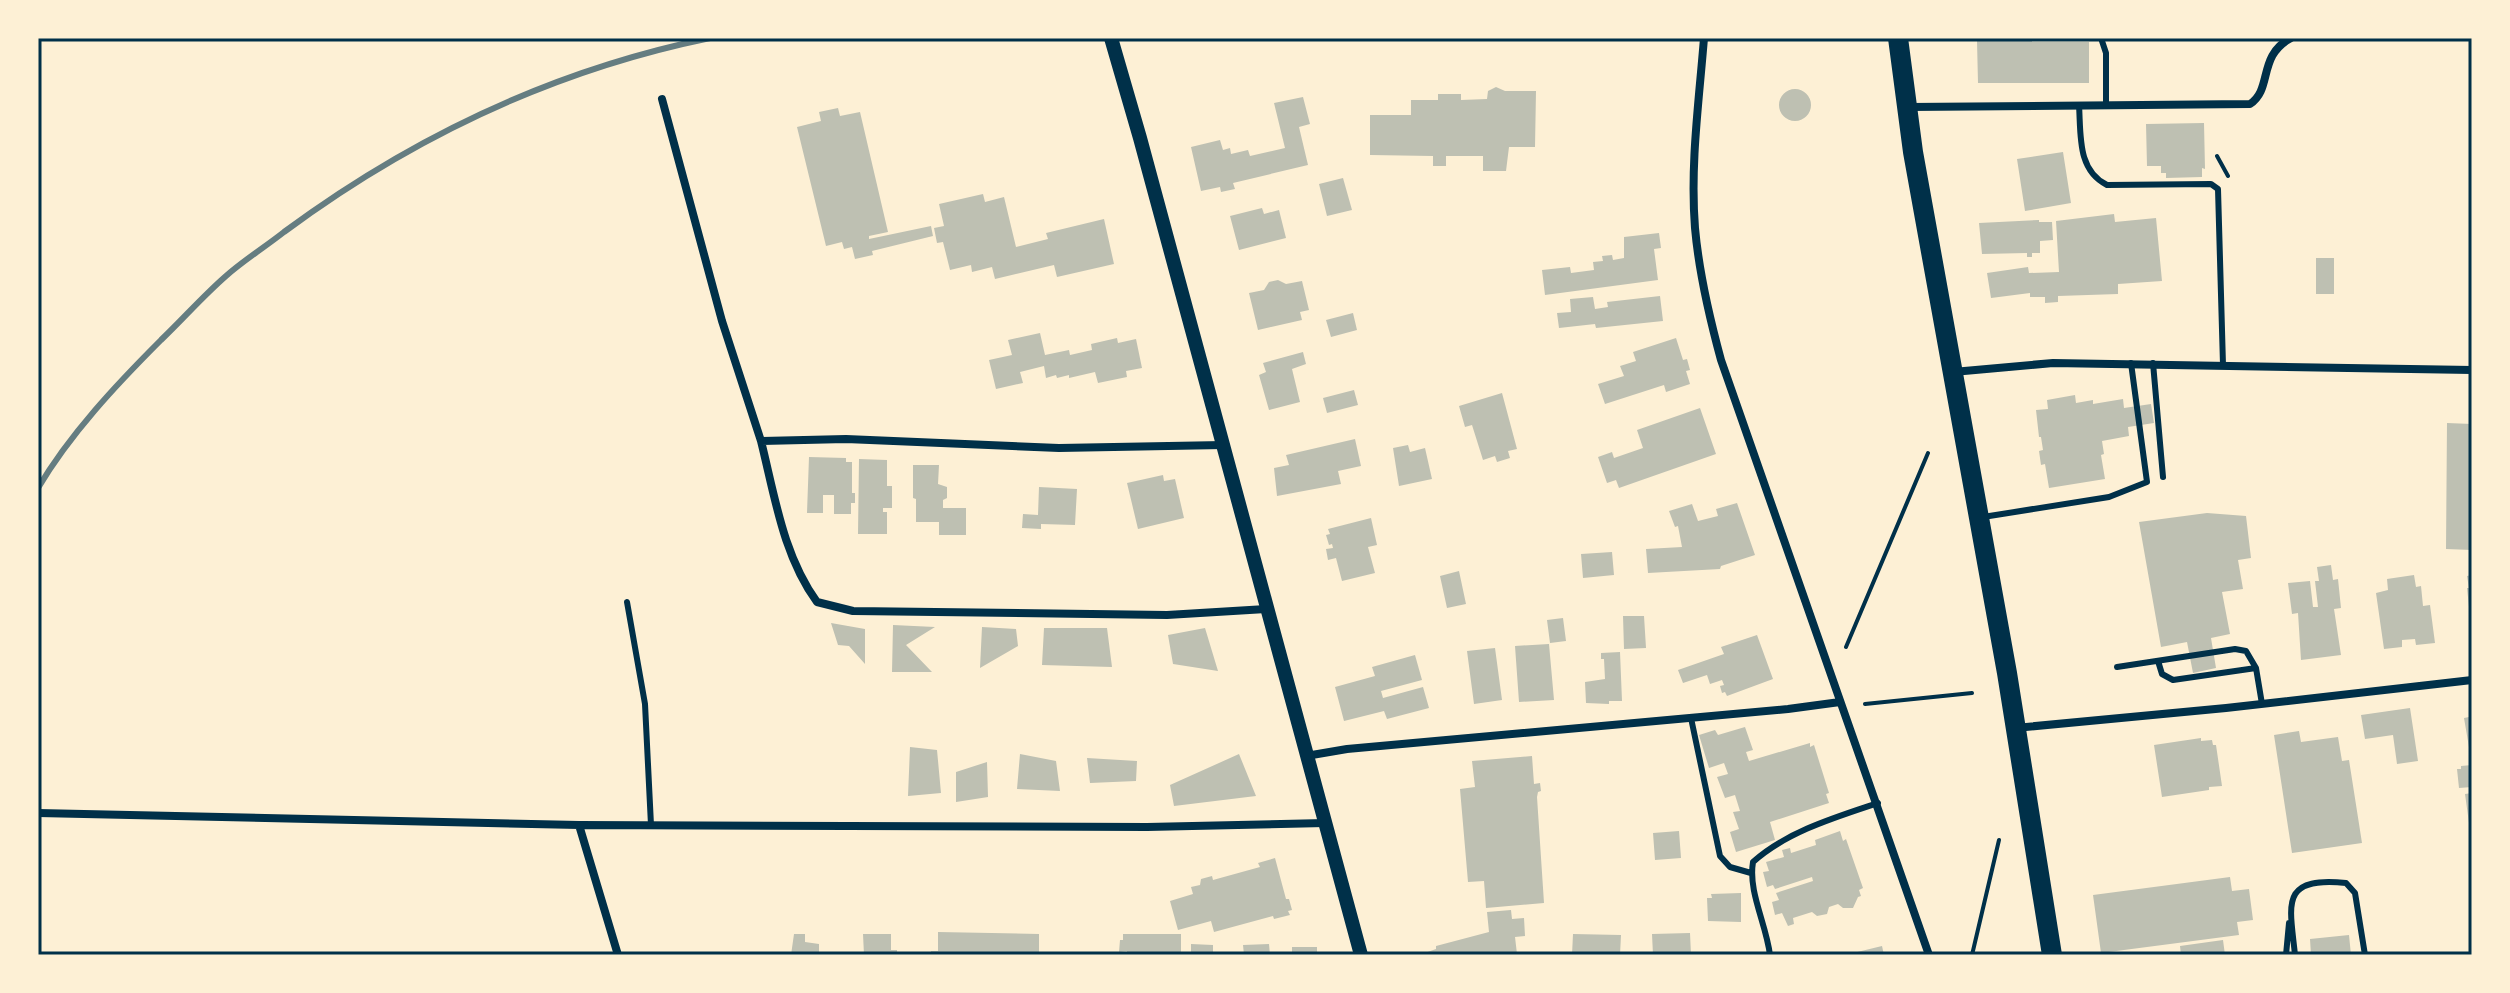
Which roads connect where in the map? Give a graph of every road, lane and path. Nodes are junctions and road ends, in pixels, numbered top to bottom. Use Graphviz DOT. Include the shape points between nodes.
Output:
graph roads {
  1 [pos="1111,38"];
  2 [pos="1704,38"];
  3 [pos="1898,38"];
  4 [pos="2101,38"];
  5 [pos="2291,38"];
  6 [pos="662,99"];
  7 [pos="2079,105"];
  8 [pos="2106,105"];
  9 [pos="1908,107"];
  10 [pos="2217,156"];
  11 [pos="2228,176"];
  12 [pos="2131,363"];
  13 [pos="2153,363"];
  14 [pos="2223,365"];
  15 [pos="2472,370"];
  16 [pos="1953,372"];
  17 [pos="761,441"];
  18 [pos="1223,445"];
  19 [pos="1928,453"];
  20 [pos="2163,477"];
  21 [pos="1979,518"];
  22 [pos="627,602"];
  23 [pos="1266,609"];
  24 [pos="1846,647"];
  25 [pos="2158,661"];
  26 [pos="2117,667"];
  27 [pos="2256,668"];
  28 [pos="2472,680"];
  29 [pos="1972,693"];
  30 [pos="1840,702"];
  31 [pos="1865,704"];
  32 [pos="2262,704"];
  33 [pos="1691,718"];
  34 [pos="2015,728"];
  35 [pos="1306,756"];
  36 [pos="1878,803"];
  37 [pos="38,813"];
  38 [pos="1325,823"];
  39 [pos="579,825"];
  40 [pos="651,825"];
  41 [pos="1999,840"];
  42 [pos="1751,873"];
  43 [pos="2290,908"];
  44 [pos="618,955"];
  45 [pos="1361,955"];
  46 [pos="1770,955"];
  47 [pos="1929,955"];
  48 [pos="1972,955"];
  49 [pos="2052,955"];
  50 [pos="2286,955"];
  51 [pos="2295,955"];
  52 [pos="2365,955"];
  1 -- 18 [label="street"];
  2 -- 30 [label="street" via="1694,167 1707,307"];
  3 -- 9 [label="main road"];
  4 -- 8 [label="lane"];
  5 -- 8 [label="street" via="2272,53 2260,93 2250,104"];
  6 -- 17 [label="street" via="718,307"];
  7 -- 8 [label="street"];
  7 -- 9 [label="street"];
  7 -- 14 [label="lane" via="2085,163 2096,179 2107,185 2211,184 2218,189"];
  9 -- 16 [label="main road"];
  10 -- 11 [label="path"];
  12 -- 13 [label="street"];
  12 -- 16 [label="street"];
  12 -- 21 [label="lane" via="2147,482 2097,500"];
  13 -- 14 [label="street"];
  13 -- 20 [label="lane"];
  14 -- 15 [label="street"];
  16 -- 21 [label="main road"];
  17 -- 18 [label="street" via="1059,448"];
  17 -- 23 [label="street" via="792,561 817,602 853,611 1167,615"];
  18 -- 23 [label="street"];
  19 -- 24 [label="path"];
  21 -- 34 [label="main road"];
  22 -- 40 [label="lane" via="645,704"];
  23 -- 35 [label="street"];
  25 -- 26 [label="lane"];
  25 -- 27 [label="lane" via="2235,649 2246,651"];
  25 -- 27 [label="lane" via="2162,674 2173,680"];
  27 -- 32 [label="lane"];
  28 -- 32 [label="street"];
  29 -- 31 [label="path"];
  30 -- 33 [label="street"];
  30 -- 36 [label="street"];
  32 -- 34 [label="street"];
  33 -- 35 [label="street"];
  33 -- 42 [label="lane" via="1720,856 1730,867"];
  34 -- 49 [label="main road"];
  35 -- 38 [label="street"];
  36 -- 42 [label="lane" via="1766,850 1753,862"];
  36 -- 47 [label="street"];
  37 -- 39 [label="street"];
  38 -- 40 [label="street"];
  38 -- 45 [label="street"];
  39 -- 40 [label="street"];
  39 -- 44 [label="street"];
  41 -- 48 [label="path"];
  42 -- 46 [label="lane"];
  43 -- 50 [label="lane"];
  43 -- 51 [label="lane"];
  43 -- 52 [label="lane" via="2299,888 2346,883 2355,893"];
}
